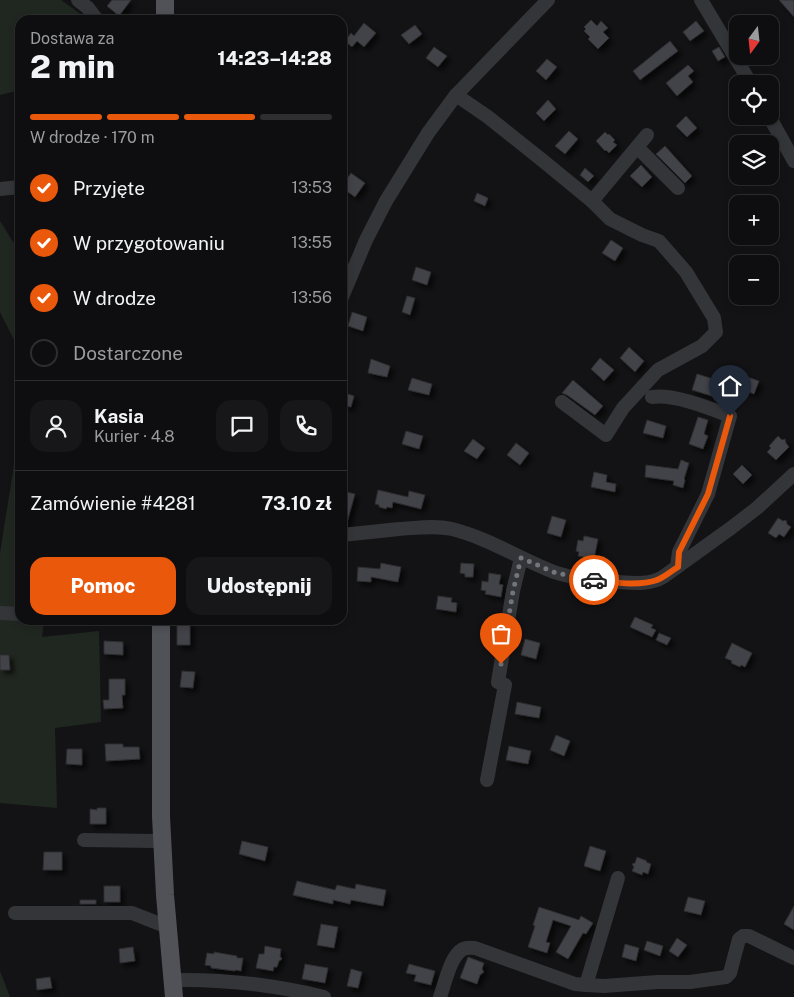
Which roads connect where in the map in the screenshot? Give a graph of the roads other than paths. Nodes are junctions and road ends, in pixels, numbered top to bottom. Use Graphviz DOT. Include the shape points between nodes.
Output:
graph roads {
  1 [pos="78,0"];
  2 [pos="165,0"];
  3 [pos="548,0"];
  4 [pos="701,0"];
  5 [pos="93,15"];
  6 [pos="165,15"];
  7 [pos="746,75"];
  8 [pos="456,95"];
  9 [pos="774,125"];
  10 [pos="647,135"];
  11 [pos="637,147"];
  12 [pos="794,161"];
  13 [pos="15,188"];
  14 [pos="678,188"];
  15 [pos="0,189"];
  16 [pos="592,201"];
  17 [pos="347,286"];
  18 [pos="652,397"];
  19 [pos="562,402"];
  20 [pos="794,474"];
  21 [pos="347,535"];
  22 [pos="521,558"];
  23 [pos="678,567"];
  24 [pos="0,613"];
  25 [pos="15,614"];
  26 [pos="161,625"];
  27 [pos="487,780"];
  28 [pos="162,839"];
  29 [pos="84,840"];
  30 [pos="618,878"];
  31 [pos="15,913"];
  32 [pos="167,925"];
  33 [pos="794,958"];
  34 [pos="586,985"];
  35 [pos="173,989"];
  36 [pos="324,997"];
  37 [pos="440,997"];
  1 -- 5 [label="street"];
  2 -- 6 [label="main road"];
  3 -- 8 [label="street"];
  4 -- 7 [label="street"];
  8 -- 16 [label="street" via="488,116"];
  8 -- 17 [label="street" via="386,201"];
  9 -- 12 [label="street"];
  10 -- 11 [label="street"];
  11 -- 14 [label="street"];
  11 -- 16 [label="street"];
  13 -- 15 [label="street"];
  16 -- 19 [label="street" via="610,218 659,241 686,272 714,318 716,332 702,346 658,370 623,408 606,435"];
  18 -- 23 [label="street" via="696,404 730,416 708,494 679,552"];
  20 -- 23 [label="street" via="757,508"];
  21 -- 22 [label="street" via="443,528 478,538"];
  22 -- 23 [label="street" via="556,573 623,583 659,580"];
  22 -- 27 [label="street" via="498,682 505,685"];
  24 -- 25 [label="street"];
  26 -- 28 [label="main road"];
  28 -- 29 [label="street"];
  28 -- 32 [label="main road"];
  30 -- 34 [label="street"];
  31 -- 32 [label="street" via="132,913"];
  32 -- 35 [label="main road"];
  33 -- 34 [label="street" via="743,936 739,938 726,977 690,982"];
  34 -- 37 [label="street" via="575,984 475,948 465,948 451,964"];
  35 -- 36 [label="street" via="194,980"];
}
